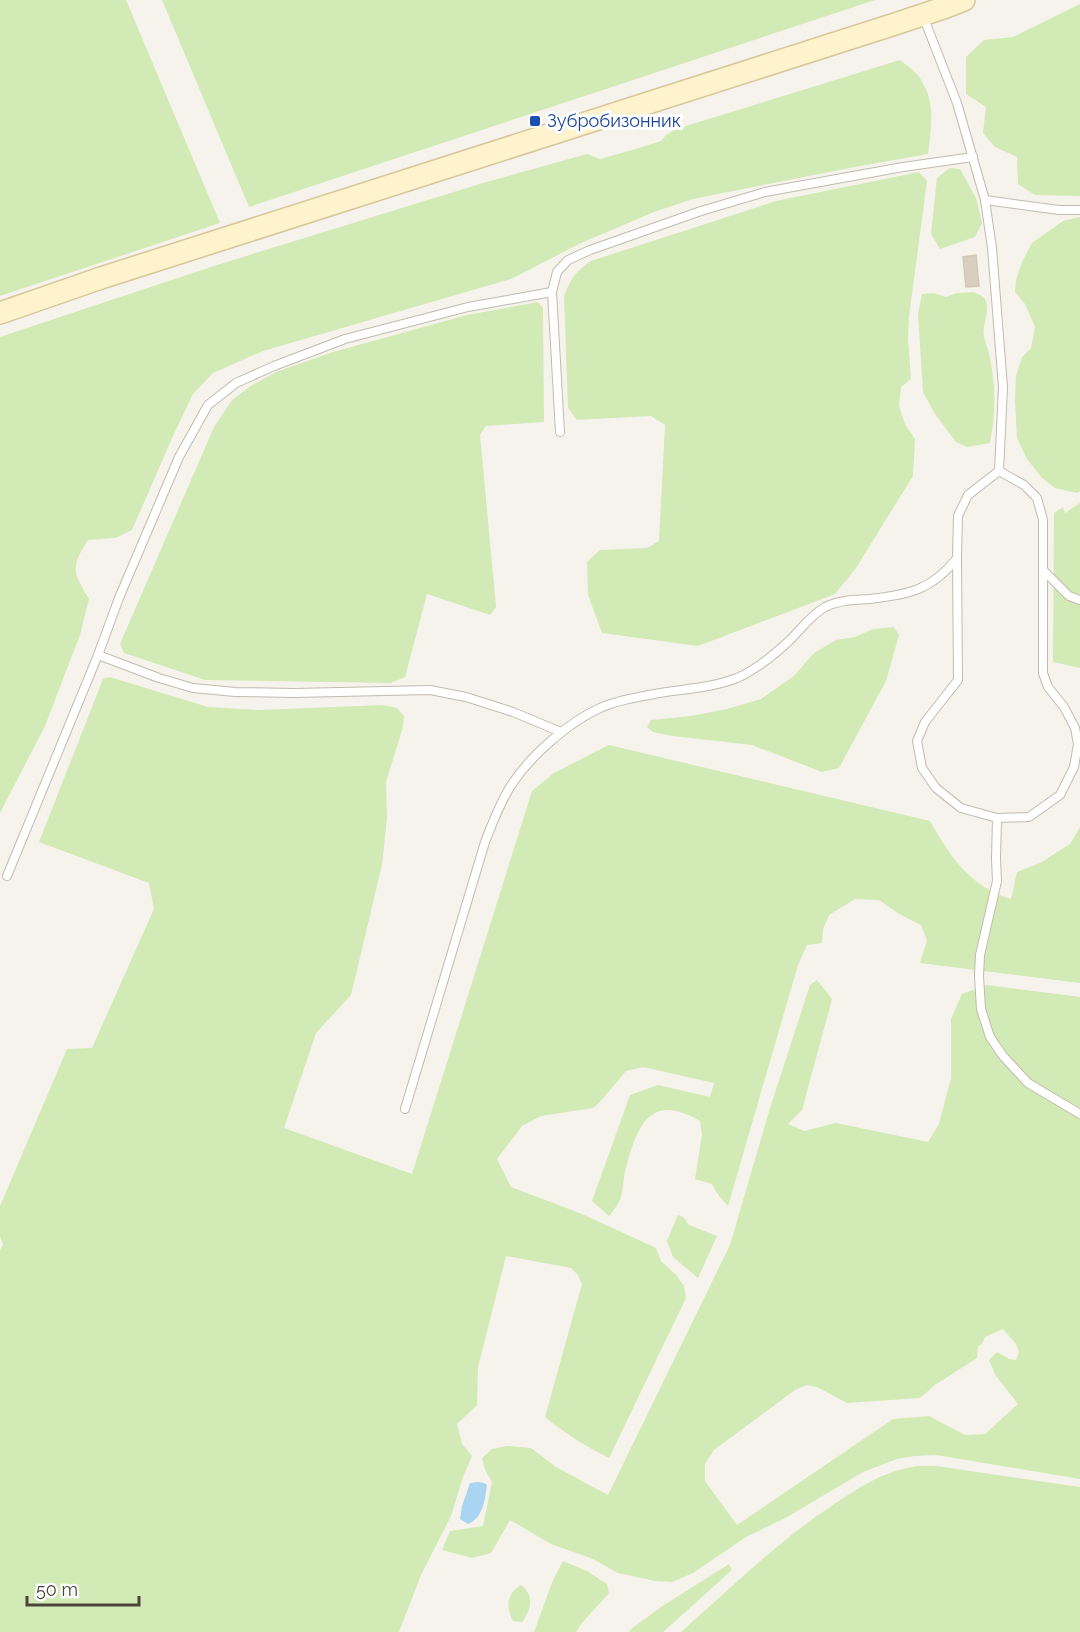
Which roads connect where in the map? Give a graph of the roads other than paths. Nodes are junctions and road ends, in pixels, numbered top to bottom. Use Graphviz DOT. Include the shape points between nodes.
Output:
graph roads {
  1 [pos="964,0"];
  2 [pos="922,15"];
  3 [pos="973,157"];
  4 [pos="985,200"];
  5 [pos="1080,210"];
  6 [pos="552,292"];
  7 [pos="0,313"];
  8 [pos="560,432"];
  9 [pos="999,471"];
  10 [pos="957,558"];
  11 [pos="1044,572"];
  12 [pos="1080,600"];
  13 [pos="99,655"];
  14 [pos="561,732"];
  15 [pos="997,818"];
  16 [pos="7,876"];
  17 [pos="405,1109"];
  18 [pos="1080,1114"];
  1 -- 2 [label="main road"];
  2 -- 3 [label="lane" via="949,81"];
  2 -- 7 [label="main road"];
  3 -- 4 [label="lane"];
  3 -- 6 [label="lane" via="765,192 701,211 568,260 557,272"];
  4 -- 5 [label="lane"];
  4 -- 9 [label="lane" via="1003,387"];
  6 -- 8 [label="lane"];
  6 -- 13 [label="lane" via="468,307 345,339 236,383 208,405 179,457"];
  9 -- 10 [label="lane" via="968,495 958,516"];
  9 -- 11 [label="lane" via="1024,485 1037,498 1043,519"];
  10 -- 14 [label="lane" via="933,583 919,590 845,600 825,607 768,659 738,677 702,688 627,699 601,708"];
  10 -- 15 [label="lane" via="958,680 925,722 917,741 922,768 936,788 961,808"];
  11 -- 12 [label="lane" via="1069,596"];
  11 -- 15 [label="lane" via="1043,673 1075,728 1078,744 1074,767 1060,795 1029,817"];
  13 -- 14 [label="lane" via="193,688 294,693 430,690 466,696"];
  13 -- 16 [label="lane"];
  14 -- 17 [label="lane" via="513,783 485,842"];
  15 -- 18 [label="lane" via="997,881 980,955 981,1009 990,1037 1011,1065 1028,1083"];
}
